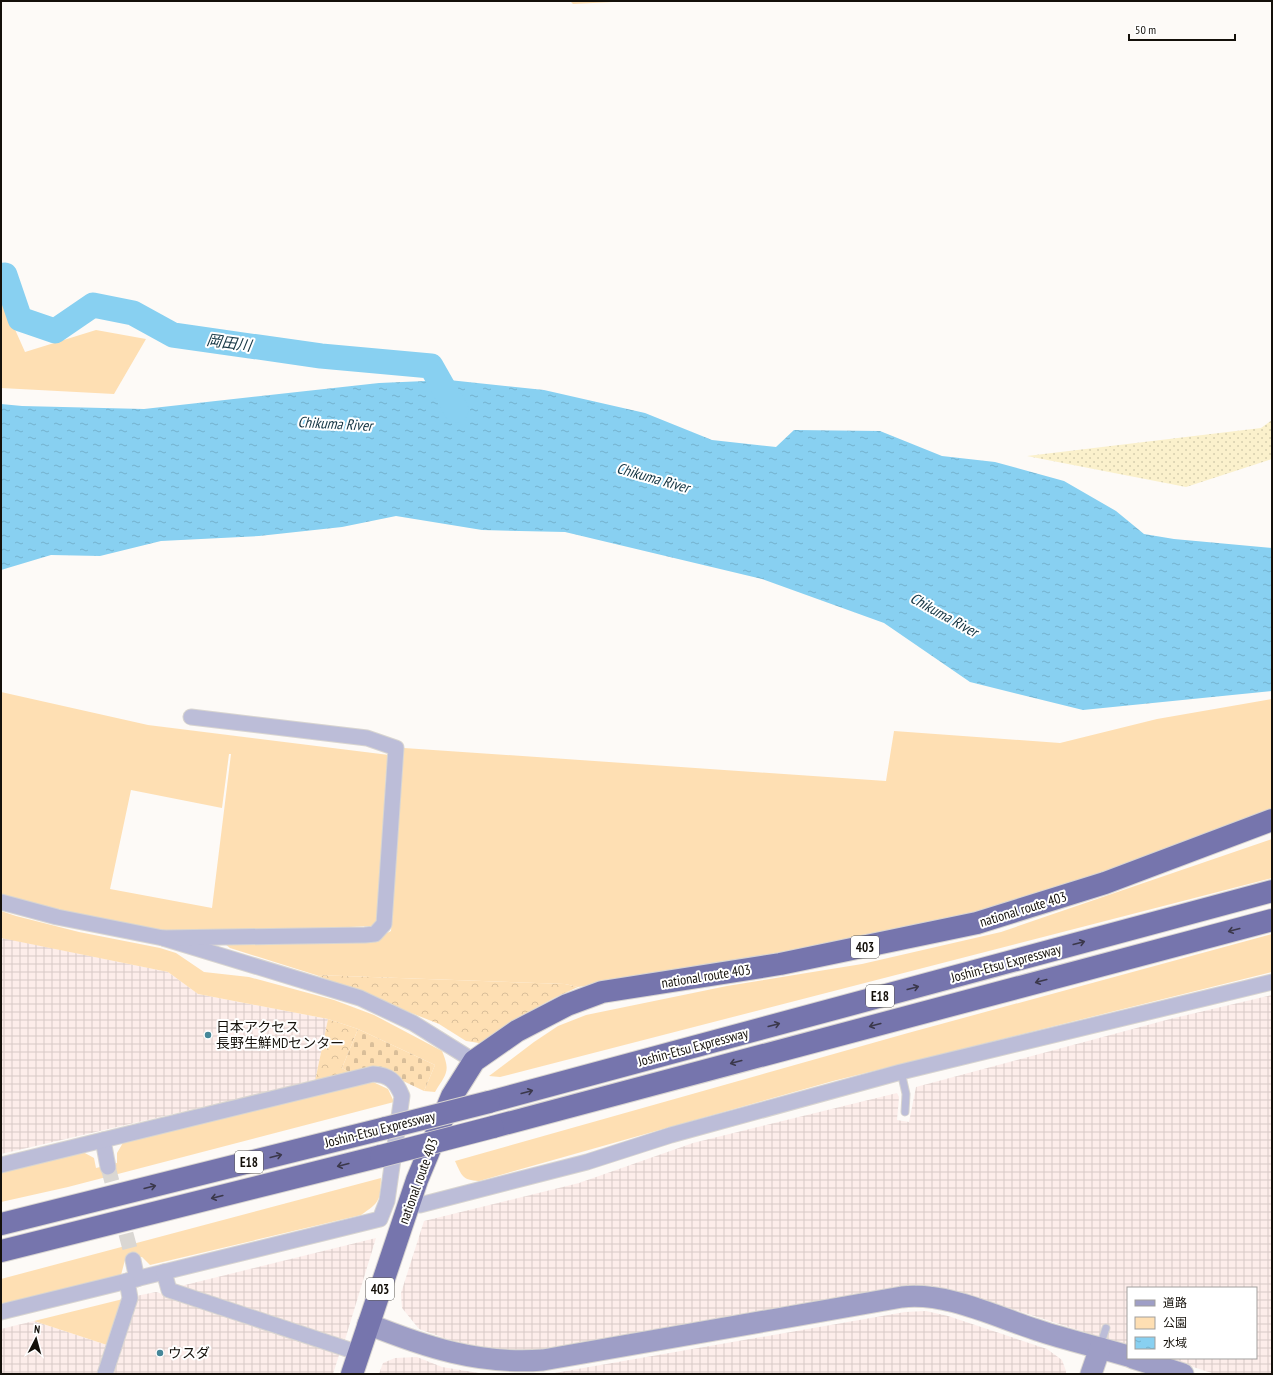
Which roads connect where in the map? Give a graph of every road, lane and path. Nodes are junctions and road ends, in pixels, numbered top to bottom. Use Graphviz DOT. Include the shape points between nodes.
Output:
graph roads {
  1 [pos="191,717"];
  2 [pos="1272,820"];
  3 [pos="1272,891"];
  4 [pos="1,902"];
  5 [pos="1272,920"];
  6 [pos="163,938"];
  7 [pos="1272,982"];
  8 [pos="474,1061"];
  9 [pos="901,1072"];
  10 [pos="905,1112"];
  11 [pos="103,1140"];
  12 [pos="1,1165"];
  13 [pos="108,1167"];
  14 [pos="112,1197"];
  15 [pos="420,1205"];
  16 [pos="1,1218"];
  17 [pos="116,1223"];
  18 [pos="1,1224"];
  19 [pos="1,1251"];
  20 [pos="1,1255"];
  21 [pos="133,1260"];
  22 [pos="164,1272"];
  23 [pos="132,1280"];
  24 [pos="1,1312"];
  25 [pos="368,1324"];
  26 [pos="1106,1328"];
  27 [pos="1100,1348"];
  28 [pos="359,1353"];
  29 [pos="1127,1356"];
  30 [pos="1136,1359"];
  31 [pos="105,1374"];
  32 [pos="352,1374"];
  33 [pos="1091,1374"];
  34 [pos="1183,1374"];
  1 -- 6 [label="street" via="367,738 396,748 384,924 375,934"];
  2 -- 8 [label="highway, national route 403 / 403" via="1105,883 977,923 780,964 602,992 567,1005 517,1031"];
  14 -- 3 [label="highway, Joshin-Etsu Expressway / E18, one-way, bridge" via="489,1102"];
  4 -- 6 [label="street" via="57,917"];
  5 -- 17 [label="highway, Joshin-Etsu Expressway / E18, one-way, bridge" via="381,1156"];
  6 -- 8 [label="street" via="360,998 413,1023"];
  7 -- 9 [label="street"];
  8 -- 25 [label="highway, national route 403 / 403" via="452,1096 429,1149"];
  9 -- 10 [label="lane" via="906,1094"];
  9 -- 15 [label="street" via="671,1135 587,1162"];
  11 -- 12 [label="street"];
  11 -- 13 [label="street"];
  11 -- 22 [label="street" via="373,1074 384,1075 398,1087 402,1096 387,1201 380,1219"];
  14 -- 16 [label="highway, Joshin-Etsu Expressway / E18"];
  14 -- 18 [label="highway, Joshin-Etsu Expressway / E18"];
  17 -- 19 [label="highway, Joshin-Etsu Expressway / E18"];
  17 -- 20 [label="highway, Joshin-Etsu Expressway / E18"];
  21 -- 23 [label="street"];
  22 -- 23 [label="street"];
  22 -- 28 [label="street" via="169,1290"];
  23 -- 24 [label="street"];
  23 -- 31 [label="street" via="130,1298"];
  25 -- 27 [label="street" via="458,1354 480,1359 521,1362 902,1297 922,1296 957,1303"];
  25 -- 28 [label="highway, national route 403 / 403"];
  26 -- 27 [label="lane"];
  27 -- 29 [label="street"];
  27 -- 33 [label="street"];
  28 -- 32 [label="highway, national route 403 / 403"];
  30 -- 34 [label="street"];
}
